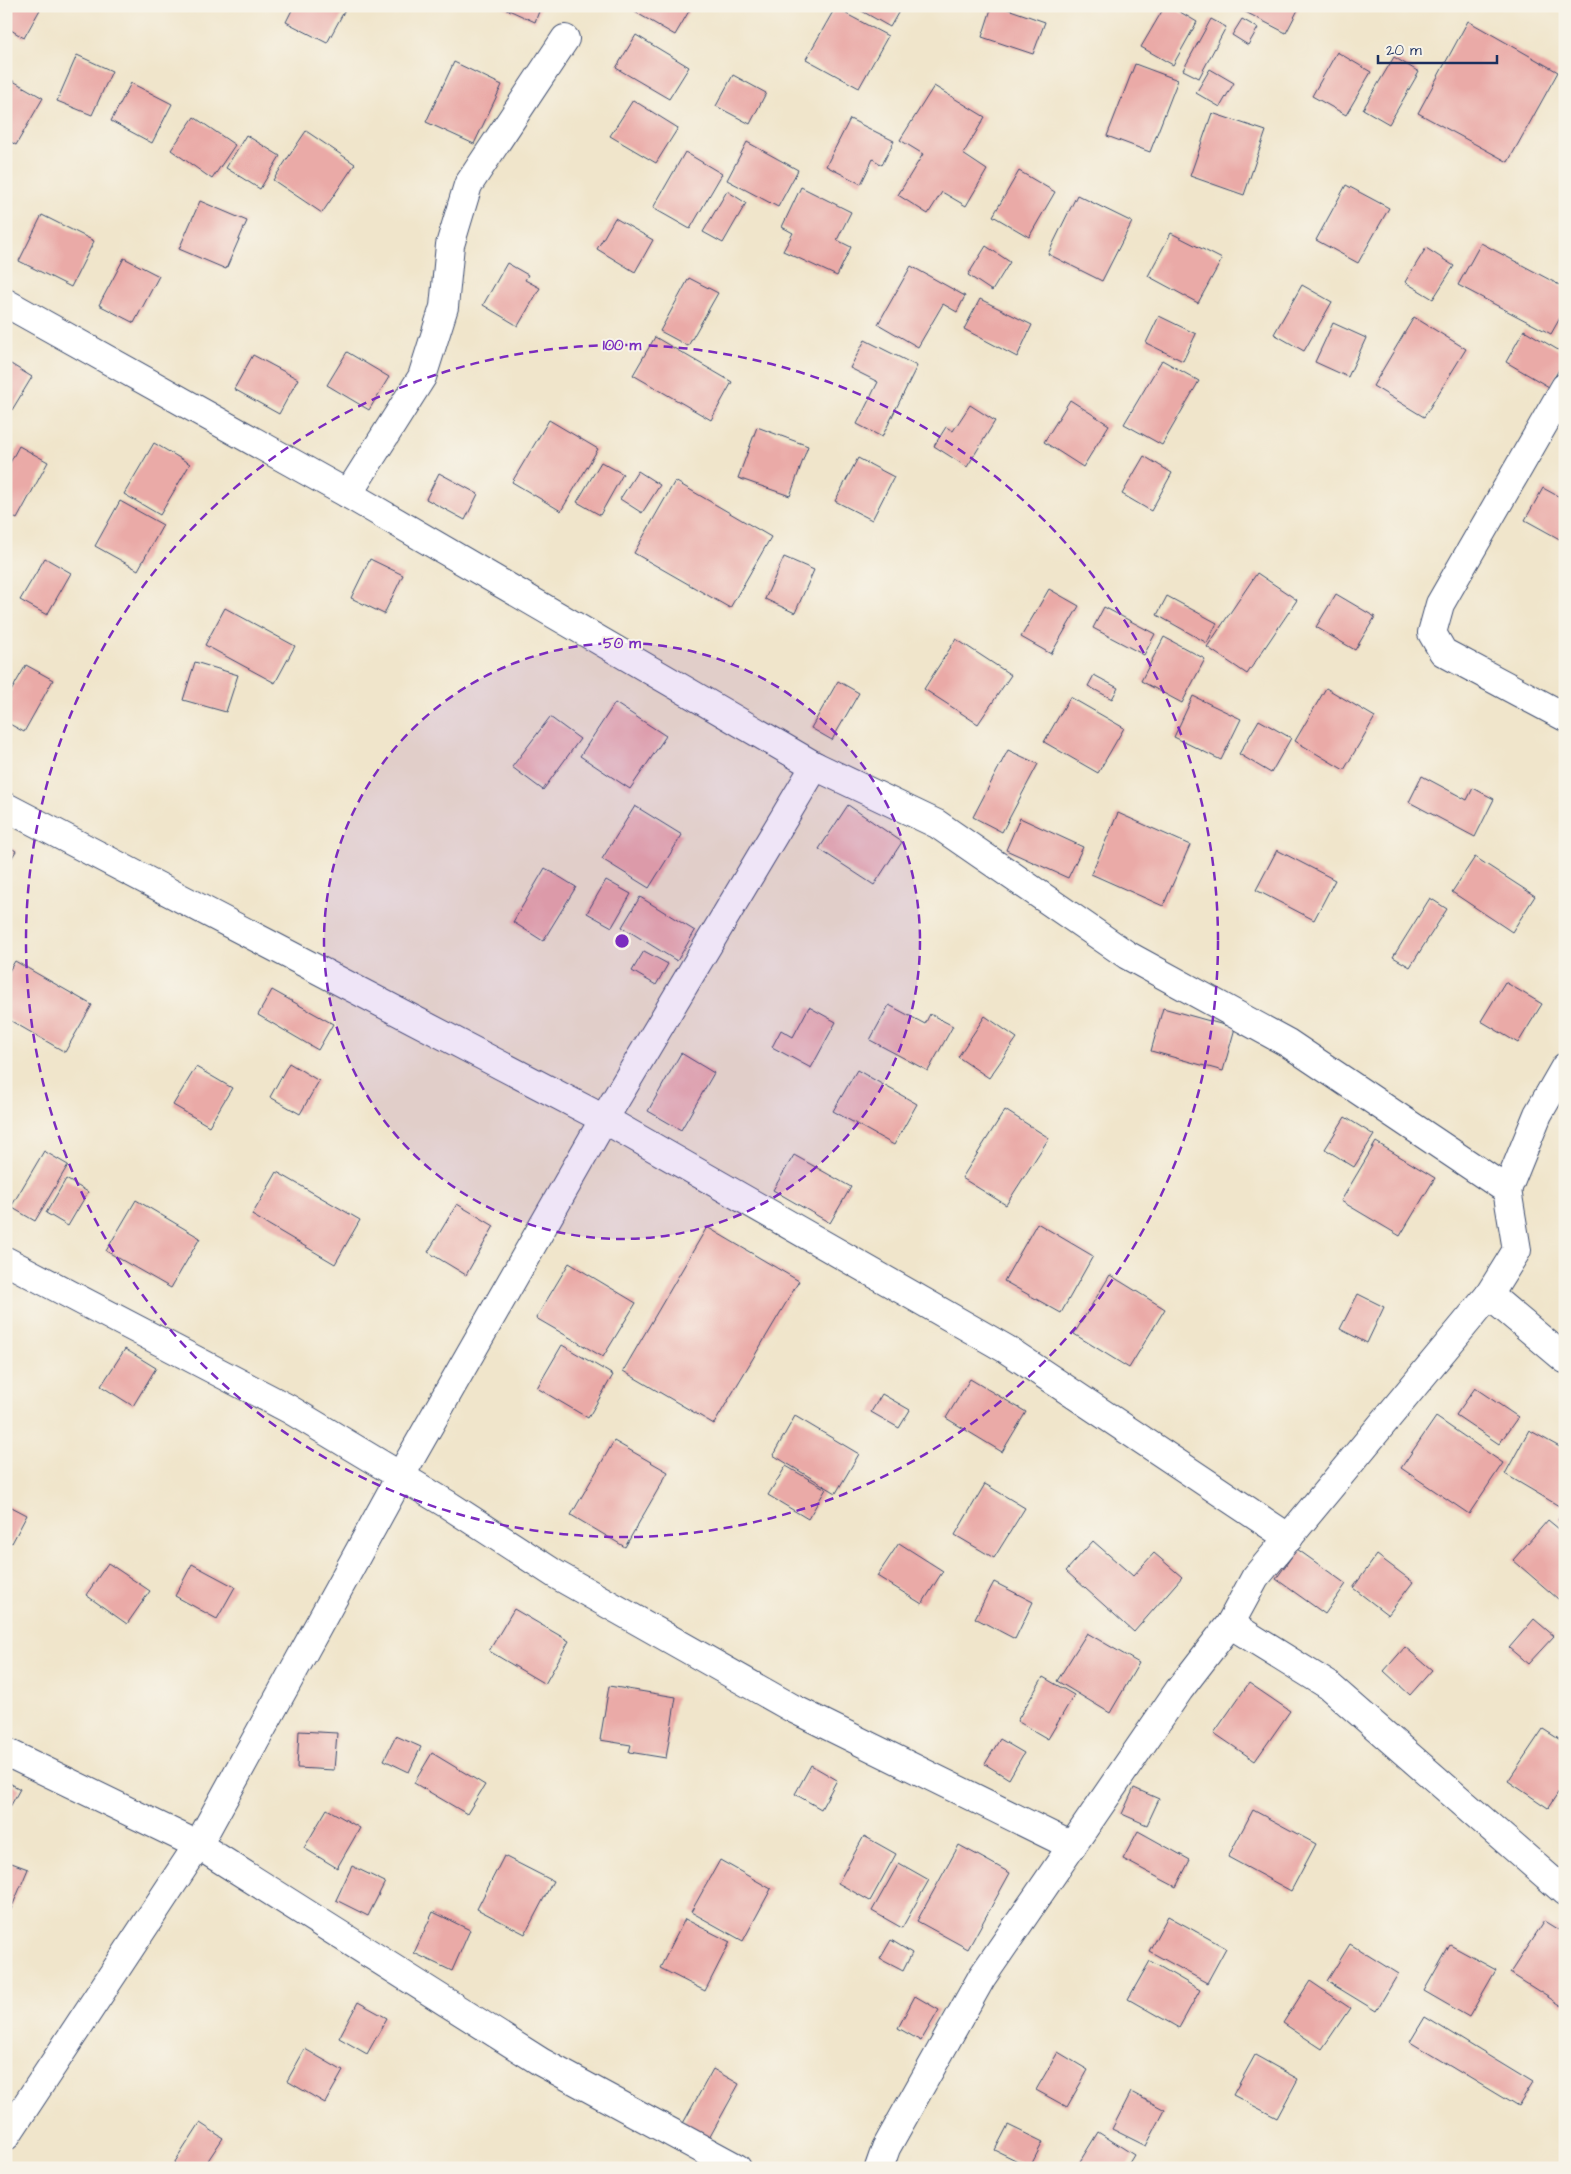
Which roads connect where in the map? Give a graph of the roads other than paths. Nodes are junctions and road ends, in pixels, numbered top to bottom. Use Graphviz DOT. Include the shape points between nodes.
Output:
graph roads {
  1 [pos="565,39"];
  2 [pos="6,303"];
  3 [pos="1565,387"];
  4 [pos="348,494"];
  5 [pos="1565,717"];
  6 [pos="815,766"];
  7 [pos="6,807"];
  8 [pos="1565,1067"];
  9 [pos="604,1119"];
  10 [pos="1507,1190"];
  11 [pos="6,1261"];
  12 [pos="1489,1295"];
  13 [pos="1565,1359"];
  14 [pos="401,1476"];
  15 [pos="1289,1538"];
  16 [pos="1230,1624"];
  17 [pos="6,1752"];
  18 [pos="198,1845"];
  19 [pos="1072,1846"];
  20 [pos="1565,1892"];
  21 [pos="6,2136"];
  22 [pos="737,2168"];
  23 [pos="879,2168"];
  1 -- 4 [label="street" via="468,186 450,245 444,307 422,377"];
  2 -- 4 [label="street"];
  3 -- 5 [label="street" via="1440,604 1432,633 1443,652"];
  4 -- 6 [label="street"];
  6 -- 9 [label="street"];
  6 -- 10 [label="street" via="937,824 1126,954 1288,1044"];
  7 -- 9 [label="street"];
  8 -- 10 [label="street" via="1538,1114"];
  9 -- 14 [label="street"];
  9 -- 15 [label="street" via="1006,1349"];
  10 -- 12 [label="street" via="1517,1250"];
  11 -- 14 [label="street" via="289,1408"];
  12 -- 13 [label="street"];
  12 -- 15 [label="street"];
  14 -- 18 [label="street"];
  14 -- 19 [label="street" via="556,1574 792,1708"];
  15 -- 16 [label="street" via="1255,1578"];
  16 -- 19 [label="street" via="1179,1690"];
  16 -- 20 [label="street" via="1328,1685"];
  17 -- 18 [label="street"];
  18 -- 21 [label="street"];
  18 -- 22 [label="street" via="541,2062"];
  19 -- 23 [label="street" via="982,1976 886,2148"];
}
